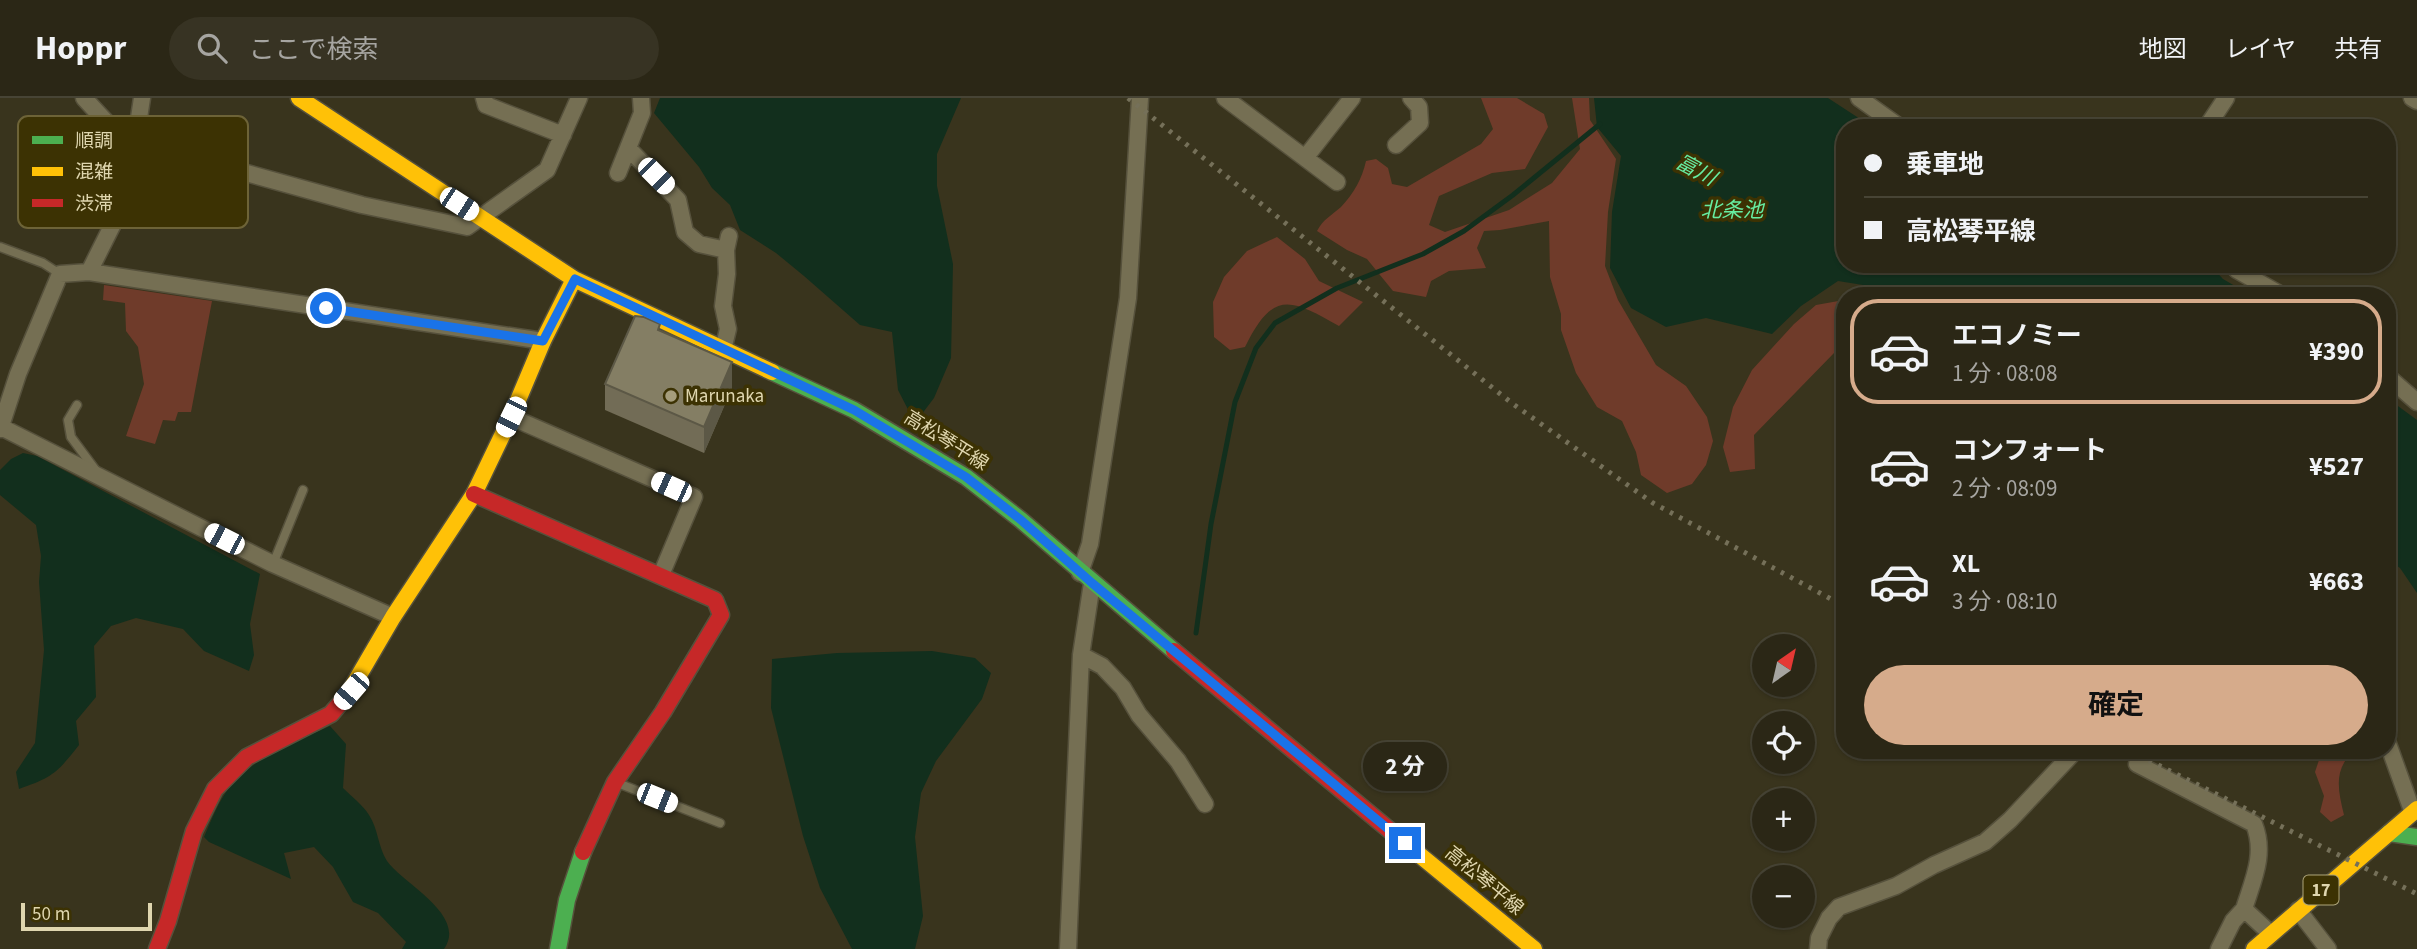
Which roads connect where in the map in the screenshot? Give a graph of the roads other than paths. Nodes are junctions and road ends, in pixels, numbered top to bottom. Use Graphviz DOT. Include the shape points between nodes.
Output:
graph roads {
  1 [pos="84,98"];
  2 [pos="142,98"];
  3 [pos="299,98"];
  4 [pos="484,98"];
  5 [pos="579,98"];
  6 [pos="1140,98"];
  7 [pos="1352,98"];
  8 [pos="1411,98"];
  9 [pos="1859,98"];
  10 [pos="2226,98"];
  11 [pos="2412,98"];
  12 [pos="638,99"];
  13 [pos="1234,101"];
  14 [pos="2417,101"];
  15 [pos="101,116"];
  16 [pos="139,116"];
  17 [pos="1888,119"];
  18 [pos="2212,119"];
  19 [pos="563,135"];
  20 [pos="1396,145"];
  21 [pos="628,148"];
  22 [pos="1305,158"];
  23 [pos="248,173"];
  24 [pos="618,173"];
  25 [pos="1337,182"];
  26 [pos="482,218"];
  27 [pos="111,228"];
  28 [pos="0,247"];
  29 [pos="89,272"];
  30 [pos="2241,273"];
  31 [pos="60,274"];
  32 [pos="575,279"];
  33 [pos="2267,287"];
  34 [pos="543,341"];
  35 [pos="723,350"];
  36 [pos="2396,384"];
  37 [pos="2417,401"];
  38 [pos="77,405"];
  39 [pos="511,417"];
  40 [pos="1,428"];
  41 [pos="102,478"];
  42 [pos="303,490"];
  43 [pos="474,494"];
  44 [pos="273,564"];
  45 [pos="660,575"];
  46 [pos="1086,578"];
  47 [pos="393,617"];
  48 [pos="1081,655"];
  49 [pos="2068,759"];
  50 [pos="2394,759"];
  51 [pos="2137,764"];
  52 [pos="615,782"];
  53 [pos="1205,804"];
  54 [pos="2415,811"];
  55 [pos="720,823"];
  56 [pos="2389,833"];
  57 [pos="2417,837"];
  58 [pos="2244,909"];
  59 [pos="2298,910"];
  60 [pos="2271,934"];
  61 [pos="157,949"];
  62 [pos="558,949"];
  63 [pos="1068,949"];
  64 [pos="1534,949"];
  65 [pos="1818,949"];
  66 [pos="2219,949"];
  67 [pos="2254,949"];
  68 [pos="2328,949"];
  1 -- 15 [label="street"];
  2 -- 16 [label="street"];
  3 -- 26 [label="main road, 高松琴平線"];
  4 -- 19 [label="street" via="486,105"];
  5 -- 19 [label="street"];
  6 -- 46 [label="street" via="1128,298"];
  7 -- 22 [label="street"];
  8 -- 20 [label="street" via="1419,107 1420,123"];
  9 -- 17 [label="street"];
  10 -- 18 [label="street"];
  11 -- 14 [label="street"];
  12 -- 21 [label="street" via="642,113"];
  13 -- 22 [label="street"];
  19 -- 26 [label="street" via="547,170"];
  21 -- 24 [label="street"];
  21 -- 35 [label="street" via="678,200 685,232 699,244 727,243 723,306 728,329"];
  22 -- 25 [label="street"];
  23 -- 26 [label="street" via="362,205 467,227"];
  26 -- 32 [label="main road, 高松琴平線"];
  27 -- 29 [label="street"];
  28 -- 31 [label="lane"];
  29 -- 31 [label="street"];
  29 -- 34 [label="street"];
  30 -- 33 [label="street"];
  31 -- 40 [label="street"];
  32 -- 34 [label="main road"];
  32 -- 35 [label="main road, 高松琴平線"];
  34 -- 39 [label="main road"];
  35 -- 46 [label="main road, 高松琴平線" via="854,410 966,477"];
  36 -- 37 [label="street"];
  38 -- 41 [label="lane" via="68,420 71,438"];
  39 -- 43 [label="main road"];
  39 -- 45 [label="street" via="694,497"];
  40 -- 41 [label="street"];
  41 -- 44 [label="street"];
  42 -- 44 [label="lane"];
  43 -- 45 [label="main road"];
  43 -- 47 [label="main road"];
  44 -- 47 [label="street"];
  45 -- 52 [label="main road" via="715,600 721,615"];
  46 -- 48 [label="street"];
  46 -- 64 [label="main road, 高松琴平線"];
  47 -- 61 [label="main road" via="351,691 331,714 247,757 215,789 194,831"];
  48 -- 53 [label="street" via="1102,667 1123,688"];
  48 -- 63 [label="street"];
  49 -- 65 [label="street" via="1985,842 1896,886 1839,906 1819,938"];
  50 -- 54 [label="street"];
  51 -- 58 [label="street" via="2254,824 2260,856"];
  52 -- 55 [label="lane"];
  52 -- 62 [label="main road" via="587,839 567,900"];
  54 -- 56 [label="main road, 17"];
  56 -- 57 [label="main road"];
  56 -- 59 [label="main road, 17"];
  58 -- 60 [label="street"];
  58 -- 66 [label="street"];
  59 -- 60 [label="main road, 17"];
  59 -- 68 [label="street"];
  60 -- 67 [label="main road, 17"];
}
